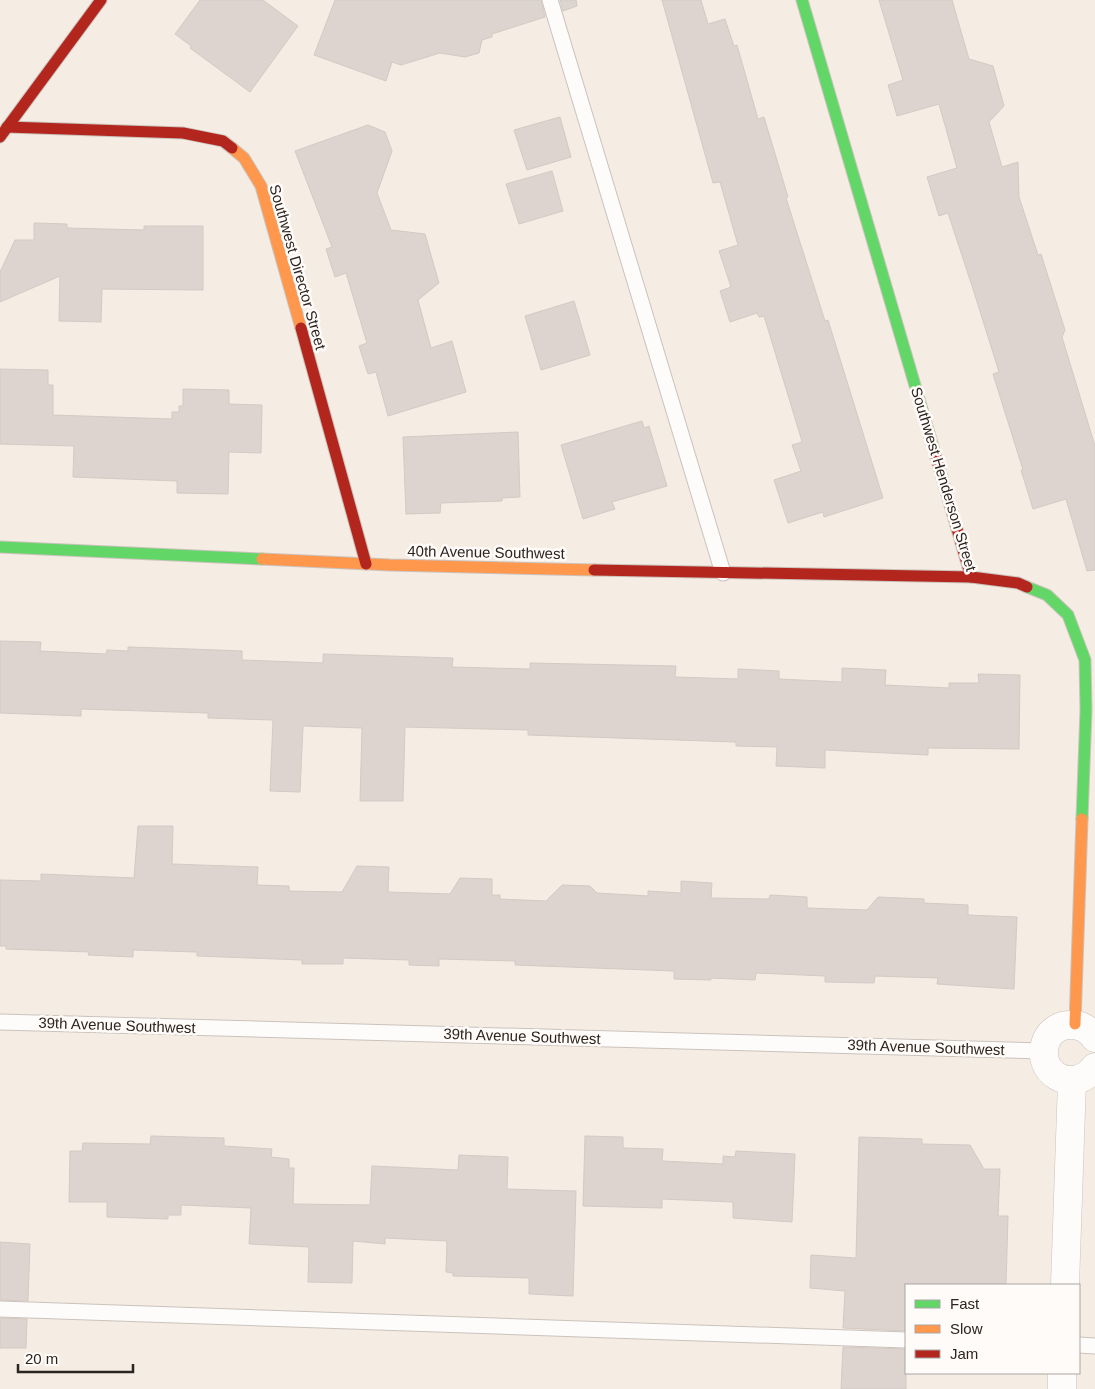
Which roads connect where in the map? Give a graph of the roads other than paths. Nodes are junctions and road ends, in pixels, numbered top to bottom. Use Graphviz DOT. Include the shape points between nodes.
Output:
graph roads {
  1 [pos="101,0"];
  2 [pos="550,0"];
  3 [pos="802,0"];
  4 [pos="7,126"];
  5 [pos="0,137"];
  6 [pos="0,547"];
  7 [pos="366,564"];
  8 [pos="723,573"];
  9 [pos="971,577"];
  10 [pos="0,1022"];
  11 [pos="1085,1031"];
  12 [pos="1043,1050"];
  13 [pos="1084,1074"];
  14 [pos="1065,1284"];
  15 [pos="0,1309"];
  16 [pos="905,1340"];
  17 [pos="1080,1345"];
  18 [pos="1095,1346"];
  19 [pos="1062,1374"];
  20 [pos="1062,1389"];
  1 -- 4 [label="street"];
  2 -- 8 [label="lane"];
  3 -- 9 [label="street, Southwest Henderson Street"];
  4 -- 5 [label="street"];
  4 -- 7 [label="street, Southwest Director Street" via="183,133 223,141 244,158 261,186"];
  6 -- 7 [label="street, 40th Avenue Southwest"];
  7 -- 8 [label="street, 40th Avenue Southwest"];
  8 -- 9 [label="street, 40th Avenue Southwest"];
  9 -- 11 [label="street, Southwest Henderson Street" via="1018,583 1047,595 1068,614 1085,660"];
  10 -- 12 [label="lane, 39th Avenue Southwest"];
  11 -- 12 [label="street" via="1065,1025 1056,1029 1049,1035"];
  12 -- 13 [label="street" via="1045,1063 1057,1077"];
  13 -- 14 [label="street"];
  15 -- 16 [label="lane"];
  17 -- 18 [label="lane"];
  19 -- 20 [label="street"];
}
